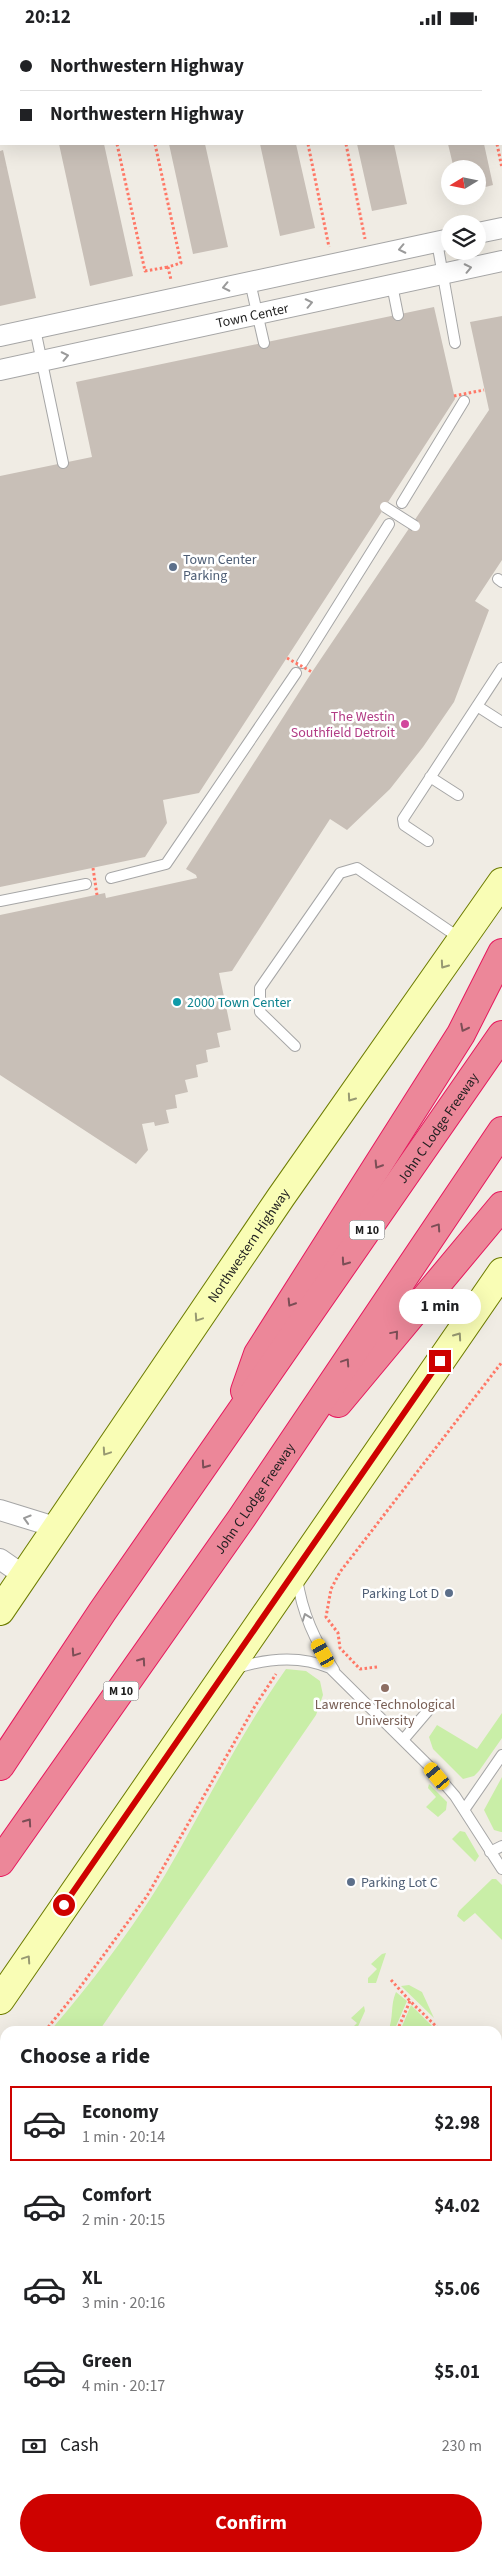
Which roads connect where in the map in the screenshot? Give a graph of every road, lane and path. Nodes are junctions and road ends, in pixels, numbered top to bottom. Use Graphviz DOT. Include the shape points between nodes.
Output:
graph roads {
  1 [pos="117,145"];
  2 [pos="155,145"];
  3 [pos="308,145"];
  4 [pos="346,145"];
  5 [pos="497,145"];
  6 [pos="502,168"];
  7 [pos="502,228"];
  8 [pos="486,231"];
  9 [pos="441,241"];
  10 [pos="366,245"];
  11 [pos="330,252"];
  12 [pos="444,260"];
  13 [pos="502,261"];
  14 [pos="168,267"];
  15 [pos="444,273"];
  16 [pos="250,282"];
  17 [pos="392,285"];
  18 [pos="172,286"];
  19 [pos="257,314"];
  20 [pos="398,315"];
  21 [pos="34,329"];
  22 [pos="0,336"];
  23 [pos="264,343"];
  24 [pos="455,343"];
  25 [pos="41,361"];
  26 [pos="0,369"];
  27 [pos="484,390"];
  28 [pos="454,396"];
  29 [pos="464,401"];
  30 [pos="63,463"];
  31 [pos="402,503"];
  32 [pos="385,507"];
  33 [pos="389,524"];
  34 [pos="415,526"];
  35 [pos="287,658"];
  36 [pos="302,663"];
  37 [pos="502,668"];
  38 [pos="312,672"];
  39 [pos="296,673"];
  40 [pos="477,706"];
  41 [pos="502,722"];
  42 [pos="430,777"];
  43 [pos="458,795"];
  44 [pos="428,841"];
  45 [pos="93,868"];
  46 [pos="111,878"];
  47 [pos="502,882"];
  48 [pos="86,884"];
  49 [pos="97,895"];
  50 [pos="0,901"];
  51 [pos="462,939"];
  52 [pos="502,953"];
  53 [pos="502,1035"];
  54 [pos="295,1046"];
  55 [pos="502,1131"];
  56 [pos="502,1205"];
  57 [pos="500,1279"];
  58 [pos="502,1362"];
  59 [pos="233,1425"];
  60 [pos="0,1510"];
  61 [pos="241,1519"];
  62 [pos="55,1527"];
  63 [pos="0,1559"];
  64 [pos="296,1570"];
  65 [pos="23,1575"];
  66 [pos="0,1611"];
  67 [pos="326,1617"];
  68 [pos="312,1633"];
  69 [pos="288,1659"];
  70 [pos="377,1667"];
  71 [pos="228,1671"];
  72 [pos="333,1672"];
  73 [pos="432,1706"];
  74 [pos="403,1740"];
  75 [pos="502,1755"];
  76 [pos="0,1766"];
  77 [pos="464,1810"];
  78 [pos="502,1846"];
  79 [pos="490,1852"];
  80 [pos="0,1862"];
  81 [pos="502,1869"];
  82 [pos="391,1980"];
  83 [pos="0,2000"];
  84 [pos="410,2001"];
  85 [pos="49,2026"];
  86 [pos="399,2026"];
  87 [pos="437,2026"];
  1 -- 14 [label="path" via="145,271"];
  2 -- 14 [label="path" via="182,263"];
  3 -- 11 [label="path"];
  4 -- 10 [label="path"];
  5 -- 6 [label="path"];
  7 -- 8 [label="street"];
  9 -- 16 [label="street, one-way"];
  12 -- 15 [label="lane"];
  15 -- 13 [label="street, Town Center, one-way"];
  14 -- 18 [label="path"];
  15 -- 17 [label="street, Town Center"];
  15 -- 24 [label="lane"];
  16 -- 19 [label="lane"];
  16 -- 21 [label="street, one-way"];
  19 -- 17 [label="street, Town Center, one-way"];
  17 -- 20 [label="lane"];
  19 -- 23 [label="lane"];
  25 -- 19 [label="street, Town Center, one-way"];
  21 -- 22 [label="street"];
  21 -- 25 [label="lane"];
  25 -- 26 [label="street, Town Center"];
  25 -- 30 [label="lane"];
  27 -- 28 [label="path, bridge"];
  29 -- 31 [label="lane"];
  32 -- 34 [label="lane, bridge"];
  33 -- 36 [label="lane"];
  35 -- 38 [label="path, bridge"];
  37 -- 40 [label="lane"];
  39 -- 46 [label="lane" via="166,864"];
  40 -- 41 [label="lane"];
  40 -- 42 [label="lane"];
  42 -- 43 [label="lane"];
  42 -- 44 [label="lane" via="403,819 404,825"];
  45 -- 49 [label="path, bridge"];
  47 -- 51 [label="main road, Northwestern Highway"];
  48 -- 50 [label="lane"];
  51 -- 54 [label="lane" via="356,868 340,873 260,988 260,1012"];
  51 -- 62 [label="main road, Northwestern Highway, one-way"];
  52 -- 59 [label="highway, one-way" via="461,1034 258,1354"];
  53 -- 59 [label="highway, John C Lodge Freeway / M 10, one-way"];
  61 -- 55 [label="highway, John C Lodge Freeway / M 10, one-way"];
  61 -- 56 [label="highway, one-way"];
  64 -- 57 [label="main road, one-way"];
  58 -- 67 [label="path" via="340,1572 331,1589"];
  59 -- 76 [label="highway, John C Lodge Freeway / M 10, one-way" via="102,1612"];
  62 -- 60 [label="street, one-way"];
  80 -- 61 [label="highway, John C Lodge Freeway / M 10, one-way"];
  62 -- 65 [label="main road, Northwestern Highway"];
  63 -- 65 [label="street"];
  68 -- 64 [label="lane, one-way" via="300,1600"];
  64 -- 71 [label="main road"];
  65 -- 66 [label="main road, Northwestern Highway"];
  67 -- 68 [label="path"];
  67 -- 70 [label="path" via="338,1633 340,1648 360,1669"];
  68 -- 72 [label="lane"];
  69 -- 71 [label="lane" via="249,1664"];
  69 -- 72 [label="lane" via="310,1661"];
  69 -- 85 [label="path" via="254,1706 147,1896"];
  83 -- 71 [label="main road, one-way"];
  72 -- 74 [label="lane"];
  73 -- 74 [label="lane"];
  74 -- 77 [label="lane" via="430,1767"];
  75 -- 77 [label="lane"];
  77 -- 79 [label="lane"];
  78 -- 79 [label="lane"];
  79 -- 81 [label="lane"];
  82 -- 84 [label="path"];
  84 -- 86 [label="path"];
  84 -- 87 [label="path"];
}
